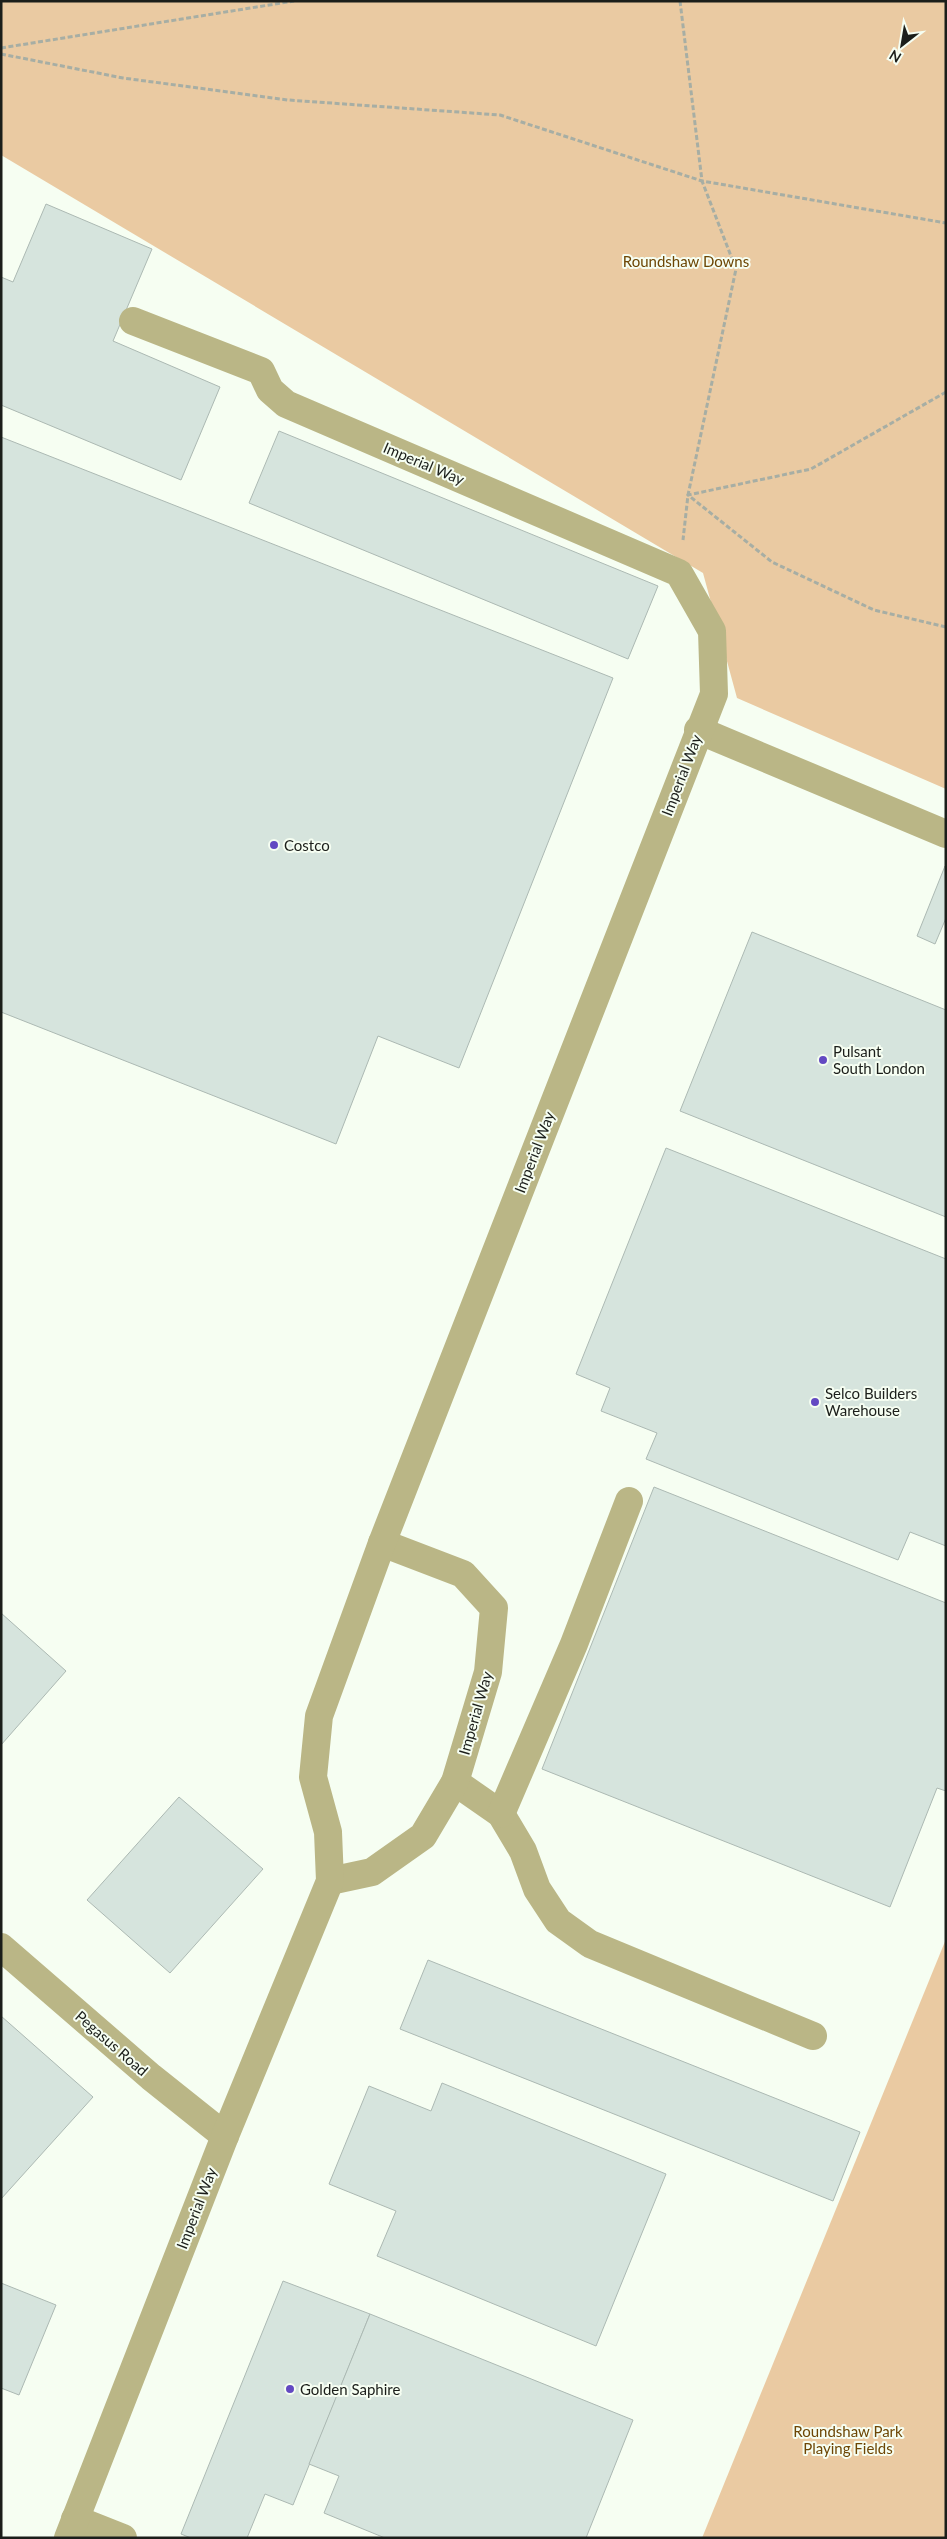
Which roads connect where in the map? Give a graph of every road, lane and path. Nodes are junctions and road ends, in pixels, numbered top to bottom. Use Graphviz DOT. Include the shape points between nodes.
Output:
graph roads {
  1 [pos="294,1"];
  2 [pos="680,1"];
  3 [pos="1,48"];
  4 [pos="1,54"];
  5 [pos="702,181"];
  6 [pos="946,223"];
  7 [pos="133,321"];
  8 [pos="946,392"];
  9 [pos="688,495"];
  10 [pos="679,573"];
  11 [pos="946,627"];
  12 [pos="698,730"];
  13 [pos="946,834"];
  14 [pos="629,1501"];
  15 [pos="382,1543"];
  16 [pos="455,1782"];
  17 [pos="501,1814"];
  18 [pos="330,1881"];
  19 [pos="1,1947"];
  20 [pos="813,2036"];
  21 [pos="225,2136"];
  22 [pos="71,2529"];
  23 [pos="123,2538"];
  1 -- 3 [label="path"];
  2 -- 5 [label="path"];
  4 -- 5 [label="path" via="123,78 288,100 500,115"];
  5 -- 6 [label="path"];
  5 -- 9 [label="path" via="736,269"];
  7 -- 10 [label="street, Imperial Way" via="261,371 270,390 286,404"];
  8 -- 9 [label="path" via="811,469"];
  9 -- 10 [label="path"];
  9 -- 11 [label="path" via="772,562 874,610"];
  10 -- 12 [label="street, Imperial Way" via="712,631 714,694"];
  12 -- 13 [label="street"];
  12 -- 15 [label="street, Imperial Way"];
  14 -- 17 [label="street" via="574,1644"];
  15 -- 16 [label="street, Imperial Way" via="463,1574 494,1608 488,1672"];
  15 -- 18 [label="street, Imperial Way" via="320,1716 313,1776 328,1832"];
  16 -- 17 [label="street"];
  16 -- 18 [label="street, Imperial Way" via="423,1836 372,1872"];
  17 -- 20 [label="street" via="523,1851 537,1889 564,1926 590,1944"];
  18 -- 21 [label="street, Imperial Way"];
  19 -- 21 [label="street, Pegasus Road" via="151,2077"];
  21 -- 22 [label="street, Imperial Way"];
  22 -- 23 [label="street"];
}
